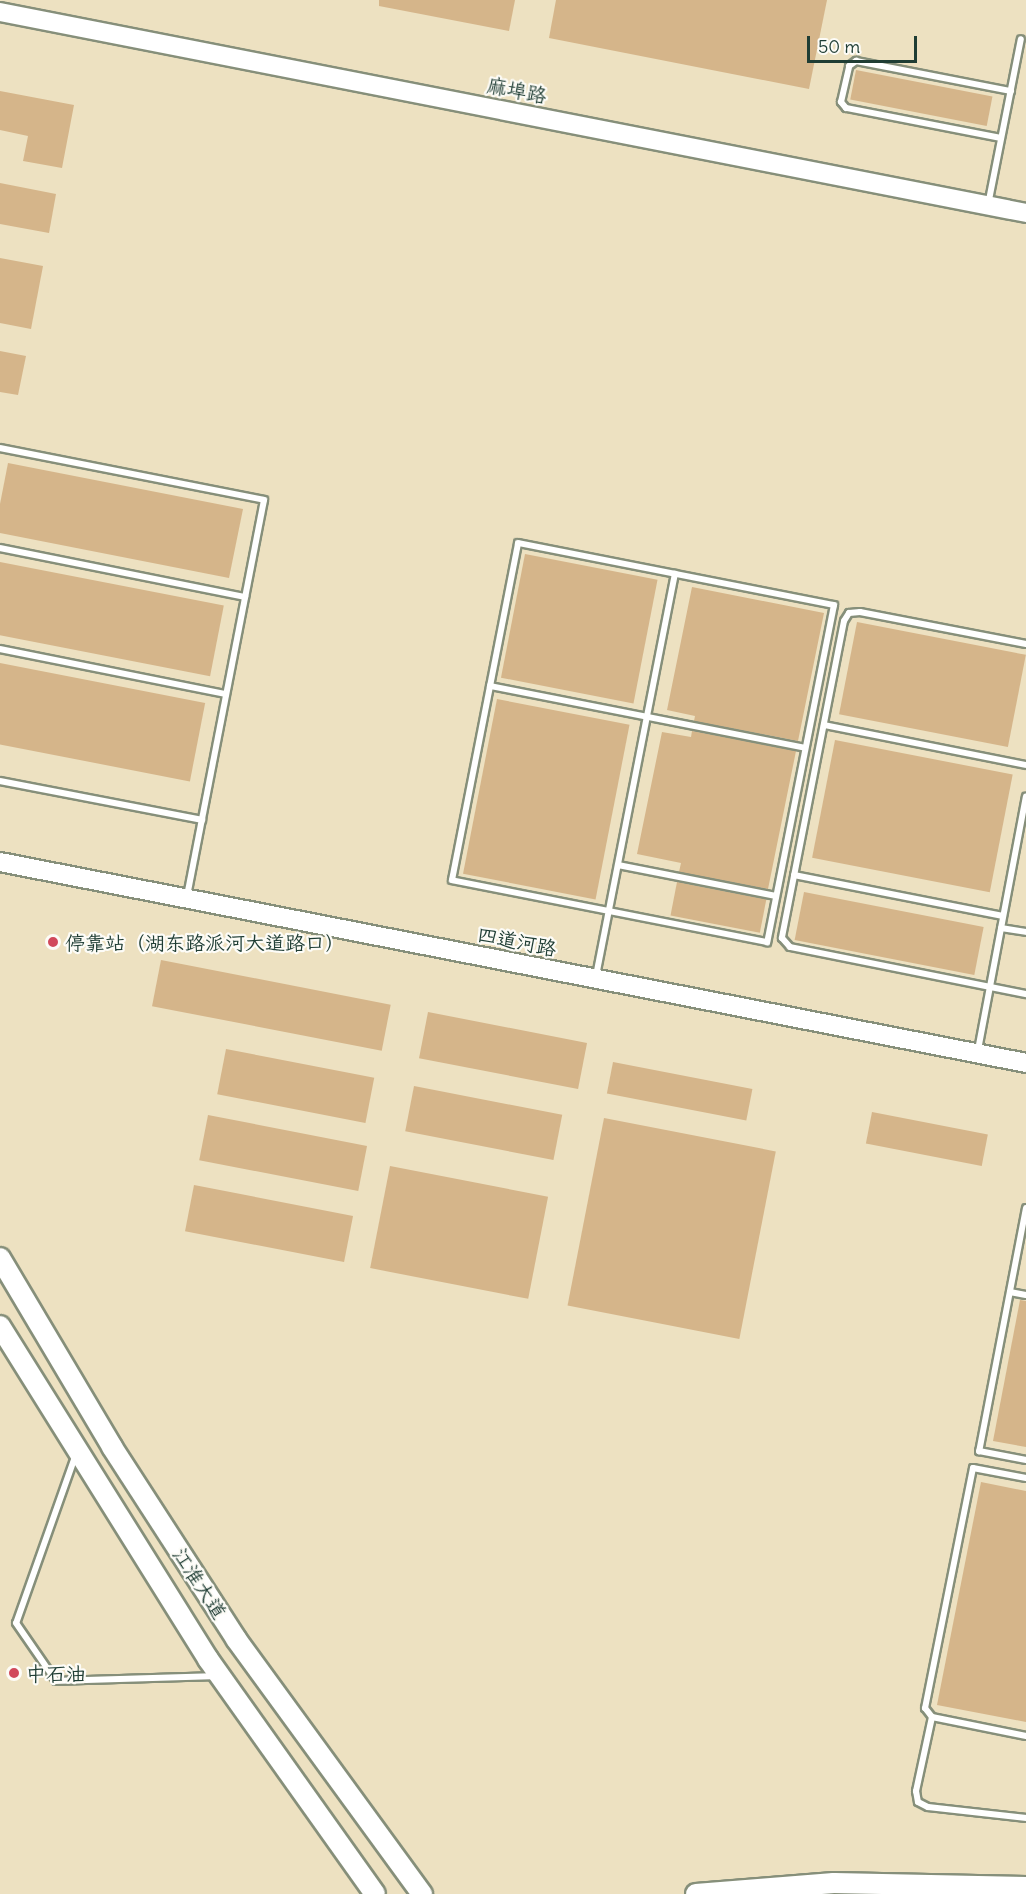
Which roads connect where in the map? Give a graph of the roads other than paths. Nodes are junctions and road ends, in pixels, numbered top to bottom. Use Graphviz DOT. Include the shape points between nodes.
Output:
graph roads {
  1 [pos="0,12"];
  2 [pos="1021,39"];
  3 [pos="1011,91"];
  4 [pos="1002,138"];
  5 [pos="988,205"];
  6 [pos="1026,213"];
  7 [pos="0,448"];
  8 [pos="0,548"];
  9 [pos="675,574"];
  10 [pos="245,597"];
  11 [pos="1026,644"];
  12 [pos="0,649"];
  13 [pos="490,686"];
  14 [pos="226,694"];
  15 [pos="647,717"];
  16 [pos="824,725"];
  17 [pos="805,748"];
  18 [pos="1026,765"];
  19 [pos="0,781"];
  20 [pos="1026,796"];
  21 [pos="202,820"];
  22 [pos="0,862"];
  23 [pos="618,865"];
  24 [pos="794,875"];
  25 [pos="776,896"];
  26 [pos="187,899"];
  27 [pos="609,911"];
  28 [pos="1004,916"];
  29 [pos="1001,928"];
  30 [pos="1026,932"];
  31 [pos="595,979"];
  32 [pos="990,987"];
  33 [pos="1026,994"];
  34 [pos="977,1054"];
  35 [pos="1026,1063"];
  36 [pos="1026,1208"];
  37 [pos="0,1258"];
  38 [pos="1010,1292"];
  39 [pos="1026,1295"];
  40 [pos="0,1326"];
  41 [pos="76,1453"];
  42 [pos="1026,1460"];
  43 [pos="1026,1478"];
  44 [pos="220,1676"];
  45 [pos="932,1717"];
  46 [pos="1026,1736"];
  47 [pos="1026,1818"];
  48 [pos="1026,1887"];
  49 [pos="375,1894"];
  50 [pos="422,1894"];
  51 [pos="696,1894"];
  1 -- 5 [label="street, 麻埠路"];
  2 -- 3 [label="lane"];
  3 -- 4 [label="lane"];
  3 -- 4 [label="lane" via="856,62 849,66 841,102 846,108"];
  4 -- 5 [label="lane"];
  5 -- 6 [label="street, 麻埠路"];
  7 -- 10 [label="lane" via="264,500"];
  8 -- 10 [label="lane"];
  9 -- 13 [label="lane" via="518,543"];
  9 -- 15 [label="lane"];
  9 -- 17 [label="lane" via="834,605"];
  10 -- 14 [label="lane"];
  11 -- 16 [label="lane" via="849,613 844,621"];
  12 -- 14 [label="lane"];
  13 -- 15 [label="lane"];
  13 -- 27 [label="lane" via="452,880"];
  14 -- 21 [label="lane"];
  15 -- 17 [label="lane"];
  15 -- 23 [label="lane"];
  16 -- 18 [label="lane"];
  16 -- 24 [label="lane"];
  17 -- 25 [label="lane"];
  19 -- 21 [label="lane"];
  20 -- 28 [label="lane"];
  21 -- 26 [label="lane"];
  22 -- 26 [label="street, 四道河路"];
  23 -- 25 [label="lane"];
  23 -- 27 [label="lane"];
  24 -- 28 [label="lane"];
  24 -- 32 [label="lane" via="783,944"];
  25 -- 27 [label="lane" via="766,942"];
  26 -- 31 [label="street, 四道河路"];
  27 -- 31 [label="lane"];
  28 -- 29 [label="lane"];
  29 -- 30 [label="lane"];
  29 -- 32 [label="lane"];
  31 -- 34 [label="street, 四道河路"];
  32 -- 33 [label="lane"];
  32 -- 34 [label="lane"];
  34 -- 35 [label="street, 四道河路"];
  36 -- 38 [label="lane"];
  37 -- 50 [label="main road, 江淮大道" via="112,1448 236,1639"];
  38 -- 39 [label="lane"];
  38 -- 42 [label="lane" via="979,1451"];
  40 -- 41 [label="main road, 江淮大道"];
  41 -- 44 [label="main road, 江淮大道"];
  41 -- 44 [label="lane" via="16,1623 56,1681"];
  43 -- 45 [label="lane" via="973,1468 925,1708"];
  44 -- 49 [label="main road, 江淮大道"];
  45 -- 46 [label="lane"];
  45 -- 47 [label="lane" via="916,1791 918,1802 928,1807"];
  48 -- 51 [label="main road" via="834,1883"];
}
